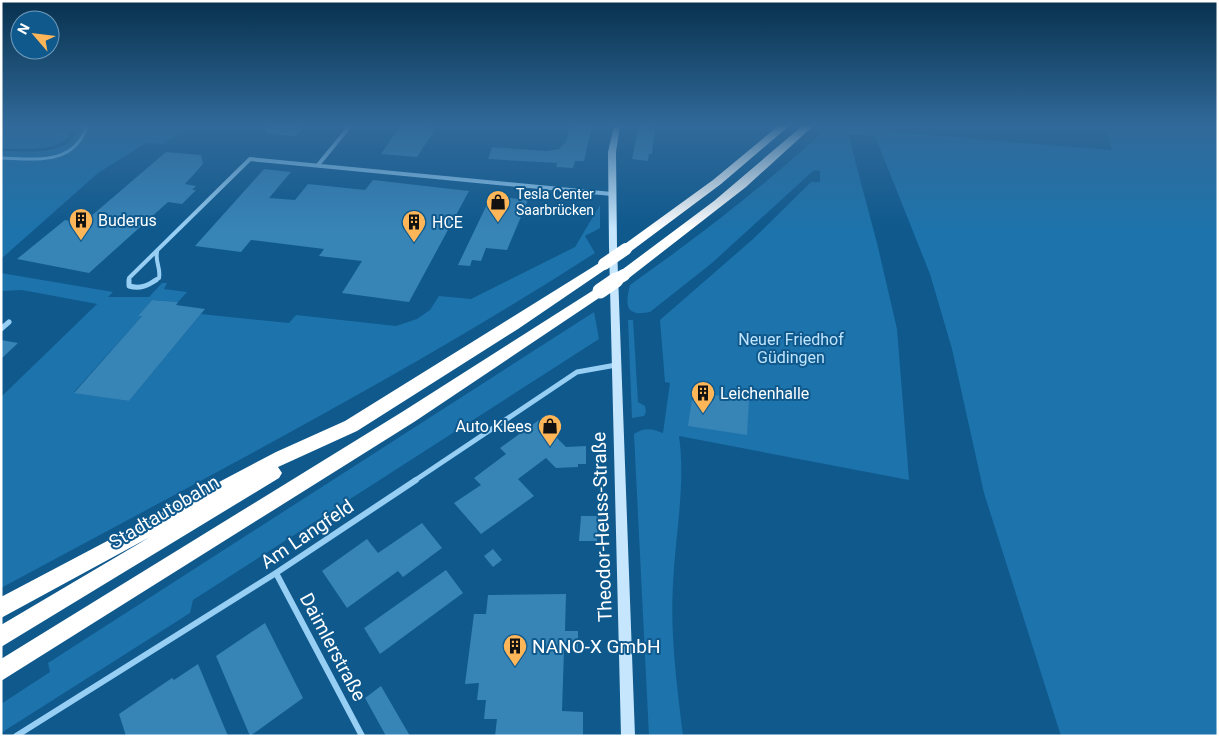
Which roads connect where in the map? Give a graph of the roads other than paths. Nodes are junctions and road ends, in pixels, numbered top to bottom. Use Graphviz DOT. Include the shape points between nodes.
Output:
graph roads {
  1 [pos="249,160"];
  2 [pos="266,160"];
  3 [pos="322,160"];
  4 [pos="612,160"];
  5 [pos="743,160"];
  6 [pos="769,160"];
  7 [pos="318,165"];
  8 [pos="612,194"];
  9 [pos="157,252"];
  10 [pos="9,322"];
  11 [pos="1,329"];
  12 [pos="616,365"];
  13 [pos="351,426"];
  14 [pos="276,573"];
  15 [pos="3,608"];
  16 [pos="6,635"];
  17 [pos="8,667"];
  18 [pos="16,736"];
  19 [pos="362,736"];
  20 [pos="628,736"];
  1 -- 9 [label="street"];
  2 -- 7 [label="street"];
  3 -- 7 [label="street"];
  4 -- 8 [label="street, Theodor-Heuss-Straße"];
  5 -- 13 [label="highway, bridge" via="604,264"];
  6 -- 17 [label="highway, bridge" via="681,233 600,291 408,417"];
  7 -- 8 [label="street"];
  8 -- 12 [label="street, Theodor-Heuss-Straße"];
  9 -- 9 [label="street" via="129,278 129,286 146,286 159,278 155,261"];
  10 -- 11 [label="street"];
  12 -- 14 [label="street, Am Langfeld" via="577,372"];
  12 -- 20 [label="street, Theodor-Heuss-Straße"];
  13 -- 15 [label="highway" via="282,457"];
  13 -- 16 [label="highway, Stadtautobahn"];
  14 -- 18 [label="street, Am Langfeld"];
  14 -- 19 [label="street, Daimlerstraße"];
}
